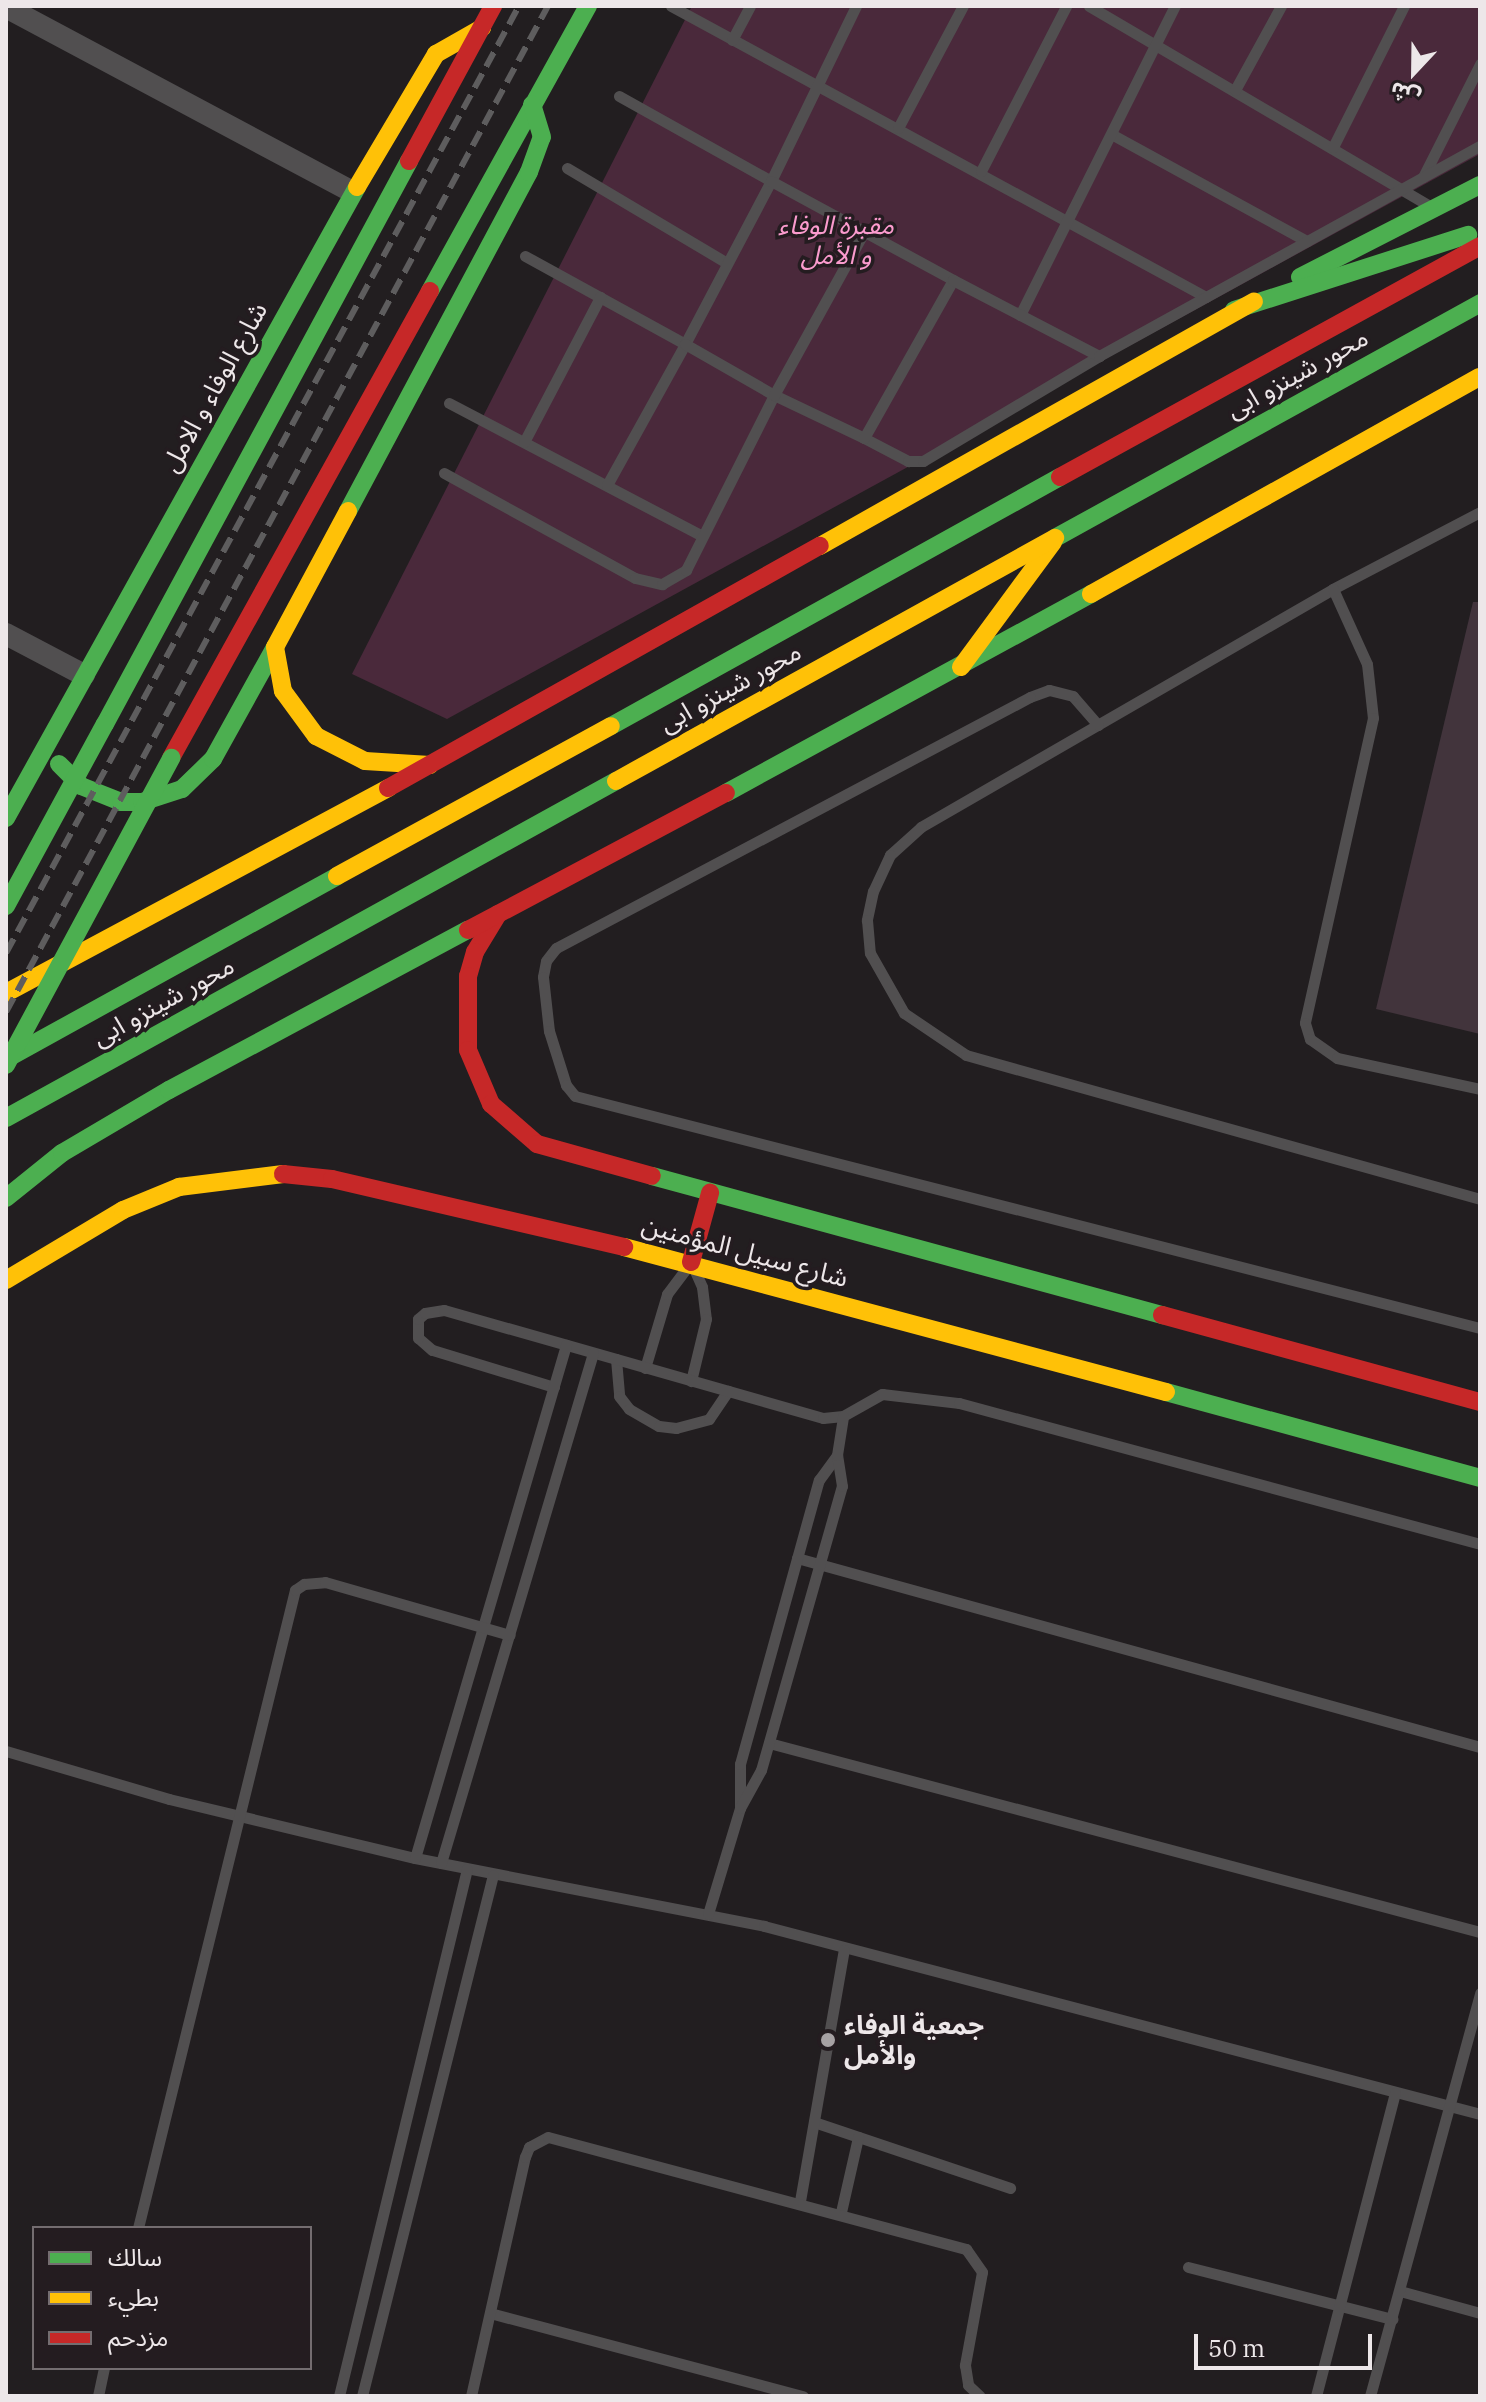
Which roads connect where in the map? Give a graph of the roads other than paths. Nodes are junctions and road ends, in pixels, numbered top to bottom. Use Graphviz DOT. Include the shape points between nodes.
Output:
graph roads {
  1 [pos="493,6"];
  2 [pos="588,6"];
  3 [pos="671,6"];
  4 [pos="750,6"];
  5 [pos="856,6"];
  6 [pos="963,6"];
  7 [pos="1066,6"];
  8 [pos="1089,6"];
  9 [pos="1175,6"];
  10 [pos="1281,6"];
  11 [pos="1404,6"];
  12 [pos="6,7"];
  13 [pos="482,28"];
  14 [pos="732,40"];
  15 [pos="1156,43"];
  16 [pos="1480,64"];
  17 [pos="818,87"];
  18 [pos="1235,90"];
  19 [pos="619,96"];
  20 [pos="532,105"];
  21 [pos="898,128"];
  22 [pos="1113,135"];
  23 [pos="1480,146"];
  24 [pos="1333,147"];
  25 [pos="567,168"];
  26 [pos="981,171"];
  27 [pos="1423,177"];
  28 [pos="771,181"];
  29 [pos="1480,185"];
  30 [pos="1403,188"];
  31 [pos="351,191"];
  32 [pos="1436,210"];
  33 [pos="1070,220"];
  34 [pos="864,232"];
  35 [pos="1480,232"];
  36 [pos="1307,241"];
  37 [pos="1480,246"];
  38 [pos="525,256"];
  39 [pos="727,263"];
  40 [pos="953,280"];
  41 [pos="600,297"];
  42 [pos="1206,297"];
  43 [pos="1480,303"];
  44 [pos="1234,310"];
  45 [pos="1020,315"];
  46 [pos="685,344"];
  47 [pos="1099,356"];
  48 [pos="1480,377"];
  49 [pos="774,395"];
  50 [pos="449,403"];
  51 [pos="864,438"];
  52 [pos="524,442"];
  53 [pos="444,473"];
  54 [pos="607,485"];
  55 [pos="1480,512"];
  56 [pos="1061,532"];
  57 [pos="702,536"];
  58 [pos="1333,589"];
  59 [pos="6,634"];
  60 [pos="275,647"];
  61 [pos="961,667"];
  62 [pos="84,675"];
  63 [pos="1098,725"];
  64 [pos="51,740"];
  65 [pos="432,765"];
  66 [pos="6,818"];
  67 [pos="6,906"];
  68 [pos="499,914"];
  69 [pos="6,993"];
  70 [pos="6,1062"];
  71 [pos="1480,1089"];
  72 [pos="6,1118"];
  73 [pos="710,1193"];
  74 [pos="6,1198"];
  75 [pos="1480,1199"];
  76 [pos="691,1262"];
  77 [pos="6,1280"];
  78 [pos="1480,1328"];
  79 [pos="566,1345"];
  80 [pos="593,1353"];
  81 [pos="616,1359"];
  82 [pos="645,1368"];
  83 [pos="691,1381"];
  84 [pos="554,1387"];
  85 [pos="728,1391"];
  86 [pos="1480,1402"];
  87 [pos="843,1416"];
  88 [pos="837,1455"];
  89 [pos="1480,1478"];
  90 [pos="1480,1544"];
  91 [pos="797,1558"];
  92 [pos="819,1564"];
  93 [pos="482,1628"];
  94 [pos="510,1635"];
  95 [pos="769,1743"];
  96 [pos="1480,1747"];
  97 [pos="6,1751"];
  98 [pos="740,1808"];
  99 [pos="236,1815"];
  100 [pos="415,1858"];
  101 [pos="441,1863"];
  102 [pos="467,1869"];
  103 [pos="493,1875"];
  104 [pos="708,1914"];
  105 [pos="1480,1932"];
  106 [pos="844,1950"];
  107 [pos="1480,1993"];
  108 [pos="1395,2093"];
  109 [pos="1450,2106"];
  110 [pos="1480,2114"];
  111 [pos="814,2122"];
  112 [pos="858,2137"];
  113 [pos="1010,2188"];
  114 [pos="800,2201"];
  115 [pos="841,2212"];
  116 [pos="138,2226"];
  117 [pos="1188,2267"];
  118 [pos="1400,2291"];
  119 [pos="1340,2306"];
  120 [pos="490,2313"];
  121 [pos="1480,2313"];
  122 [pos="1392,2319"];
  123 [pos="104,2370"];
  124 [pos="98,2396"];
  125 [pos="339,2396"];
  126 [pos="362,2396"];
  127 [pos="471,2396"];
  128 [pos="803,2396"];
  129 [pos="980,2396"];
  130 [pos="1316,2396"];
  131 [pos="1370,2396"];
  1 -- 13 [label="main road"];
  2 -- 20 [label="main road"];
  3 -- 14 [label="lane"];
  4 -- 14 [label="lane"];
  5 -- 17 [label="lane"];
  6 -- 21 [label="lane"];
  7 -- 26 [label="lane"];
  8 -- 15 [label="lane"];
  9 -- 15 [label="lane"];
  10 -- 18 [label="lane"];
  11 -- 24 [label="lane"];
  12 -- 31 [label="street"];
  13 -- 31 [label="main road, شارع الوفاء و الامل" via="436,54"];
  13 -- 67 [label="main road, bridge"];
  14 -- 17 [label="lane"];
  15 -- 18 [label="lane"];
  15 -- 22 [label="lane"];
  16 -- 27 [label="lane"];
  17 -- 21 [label="lane"];
  17 -- 28 [label="lane"];
  18 -- 24 [label="lane"];
  19 -- 28 [label="lane"];
  20 -- 60 [label="main road" via="542,137 534,163"];
  20 -- 70 [label="main road, bridge"];
  21 -- 26 [label="lane"];
  22 -- 33 [label="lane"];
  22 -- 36 [label="lane"];
  23 -- 27 [label="lane"];
  24 -- 30 [label="lane"];
  25 -- 39 [label="lane"];
  26 -- 33 [label="lane"];
  27 -- 30 [label="lane"];
  28 -- 34 [label="lane"];
  28 -- 39 [label="lane"];
  29 -- 32 [label="main road"];
  30 -- 32 [label="lane"];
  30 -- 36 [label="lane"];
  31 -- 62 [label="main road, شارع الوفاء و الامل"];
  32 -- 44 [label="main road"];
  33 -- 42 [label="lane"];
  33 -- 45 [label="lane"];
  34 -- 40 [label="lane"];
  34 -- 49 [label="lane"];
  35 -- 44 [label="main road"];
  36 -- 42 [label="lane"];
  37 -- 70 [label="main road, محور شينزو ابى"];
  38 -- 41 [label="lane"];
  39 -- 46 [label="lane"];
  40 -- 45 [label="lane"];
  40 -- 51 [label="lane"];
  41 -- 46 [label="lane"];
  41 -- 52 [label="lane"];
  42 -- 47 [label="lane"];
  43 -- 56 [label="main road, محور شينزو ابى"];
  44 -- 65 [label="main road"];
  45 -- 47 [label="lane"];
  46 -- 49 [label="lane"];
  46 -- 54 [label="lane"];
  47 -- 51 [label="lane" via="923,461 908,461"];
  48 -- 61 [label="main road"];
  49 -- 51 [label="lane"];
  49 -- 57 [label="lane"];
  50 -- 52 [label="lane"];
  52 -- 54 [label="lane"];
  53 -- 57 [label="lane" via="648,584 675,579"];
  54 -- 57 [label="lane"];
  55 -- 58 [label="lane"];
  56 -- 61 [label="main road"];
  56 -- 72 [label="main road, محور شينزو ابى"];
  58 -- 63 [label="lane"];
  58 -- 71 [label="lane" via="1367,664 1373,718 1309,1006 1310,1039 1337,1058"];
  59 -- 62 [label="street"];
  60 -- 64 [label="main road" via="213,759 182,789 163,797 121,802 90,791 64,773"];
  60 -- 65 [label="main road" via="283,691 316,736 365,761"];
  61 -- 68 [label="main road"];
  62 -- 64 [label="main road, شارع الوفاء و الامل"];
  63 -- 75 [label="lane" via="921,827 890,855 873,891 867,920 870,953 904,1013 966,1055 1014,1071"];
  63 -- 78 [label="lane" via="1073,696 1049,690 1030,697 556,948 543,977 549,1031 566,1085 575,1096"];
  64 -- 66 [label="main road, شارع الوفاء و الامل"];
  65 -- 69 [label="main road"];
  68 -- 73 [label="main road, شارع سبيل المؤمنين" via="475,952 465,1001 468,1050 491,1104 520,1133 556,1153"];
  68 -- 74 [label="main road" via="169,1090 62,1153"];
  73 -- 76 [label="main road"];
  73 -- 86 [label="main road, شارع سبيل المؤمنين"];
  76 -- 77 [label="main road, شارع سبيل المؤمنين" via="332,1179 280,1174 179,1187 123,1210"];
  76 -- 82 [label="lane" via="667,1294"];
  76 -- 83 [label="lane" via="706,1304"];
  76 -- 89 [label="main road, شارع سبيل المؤمنين"];
  79 -- 80 [label="lane"];
  79 -- 84 [label="lane"];
  79 -- 84 [label="lane" via="444,1310 418,1319 423,1346"];
  80 -- 81 [label="lane"];
  80 -- 94 [label="lane"];
  81 -- 82 [label="lane"];
  81 -- 85 [label="lane" via="619,1396 629,1409 659,1426 676,1428 709,1419"];
  82 -- 83 [label="lane"];
  83 -- 85 [label="lane"];
  84 -- 93 [label="lane"];
  85 -- 87 [label="lane" via="823,1418"];
  87 -- 88 [label="lane"];
  87 -- 90 [label="lane" via="882,1394 942,1399"];
  88 -- 91 [label="lane" via="819,1480"];
  88 -- 92 [label="lane" via="842,1486"];
  91 -- 92 [label="lane"];
  91 -- 98 [label="lane" via="740,1764"];
  92 -- 95 [label="lane"];
  92 -- 96 [label="lane"];
  93 -- 94 [label="lane"];
  93 -- 99 [label="lane" via="325,1582 295,1590"];
  93 -- 100 [label="lane"];
  94 -- 101 [label="lane"];
  95 -- 98 [label="lane"];
  95 -- 105 [label="lane"];
  97 -- 99 [label="lane"];
  98 -- 104 [label="lane"];
  99 -- 100 [label="lane"];
  99 -- 116 [label="lane"];
  100 -- 101 [label="lane"];
  101 -- 102 [label="lane"];
  102 -- 103 [label="lane"];
  102 -- 125 [label="lane"];
  103 -- 104 [label="lane"];
  103 -- 126 [label="lane"];
  104 -- 106 [label="lane"];
  106 -- 108 [label="lane"];
  106 -- 111 [label="lane"];
  107 -- 109 [label="lane"];
  108 -- 109 [label="lane"];
  108 -- 119 [label="lane"];
  109 -- 110 [label="lane"];
  109 -- 118 [label="lane"];
  111 -- 112 [label="lane"];
  111 -- 114 [label="lane"];
  112 -- 113 [label="lane"];
  112 -- 115 [label="lane"];
  114 -- 115 [label="lane"];
  114 -- 120 [label="lane" via="558,2138 537,2140 525,2157"];
  115 -- 129 [label="lane" via="953,2243 976,2259 983,2286 965,2375"];
  117 -- 119 [label="lane"];
  118 -- 121 [label="lane"];
  118 -- 122 [label="lane"];
  119 -- 122 [label="lane"];
  119 -- 130 [label="lane"];
  120 -- 127 [label="lane"];
  120 -- 128 [label="lane"];
  122 -- 131 [label="lane"];
  123 -- 124 [label="lane"];
}
